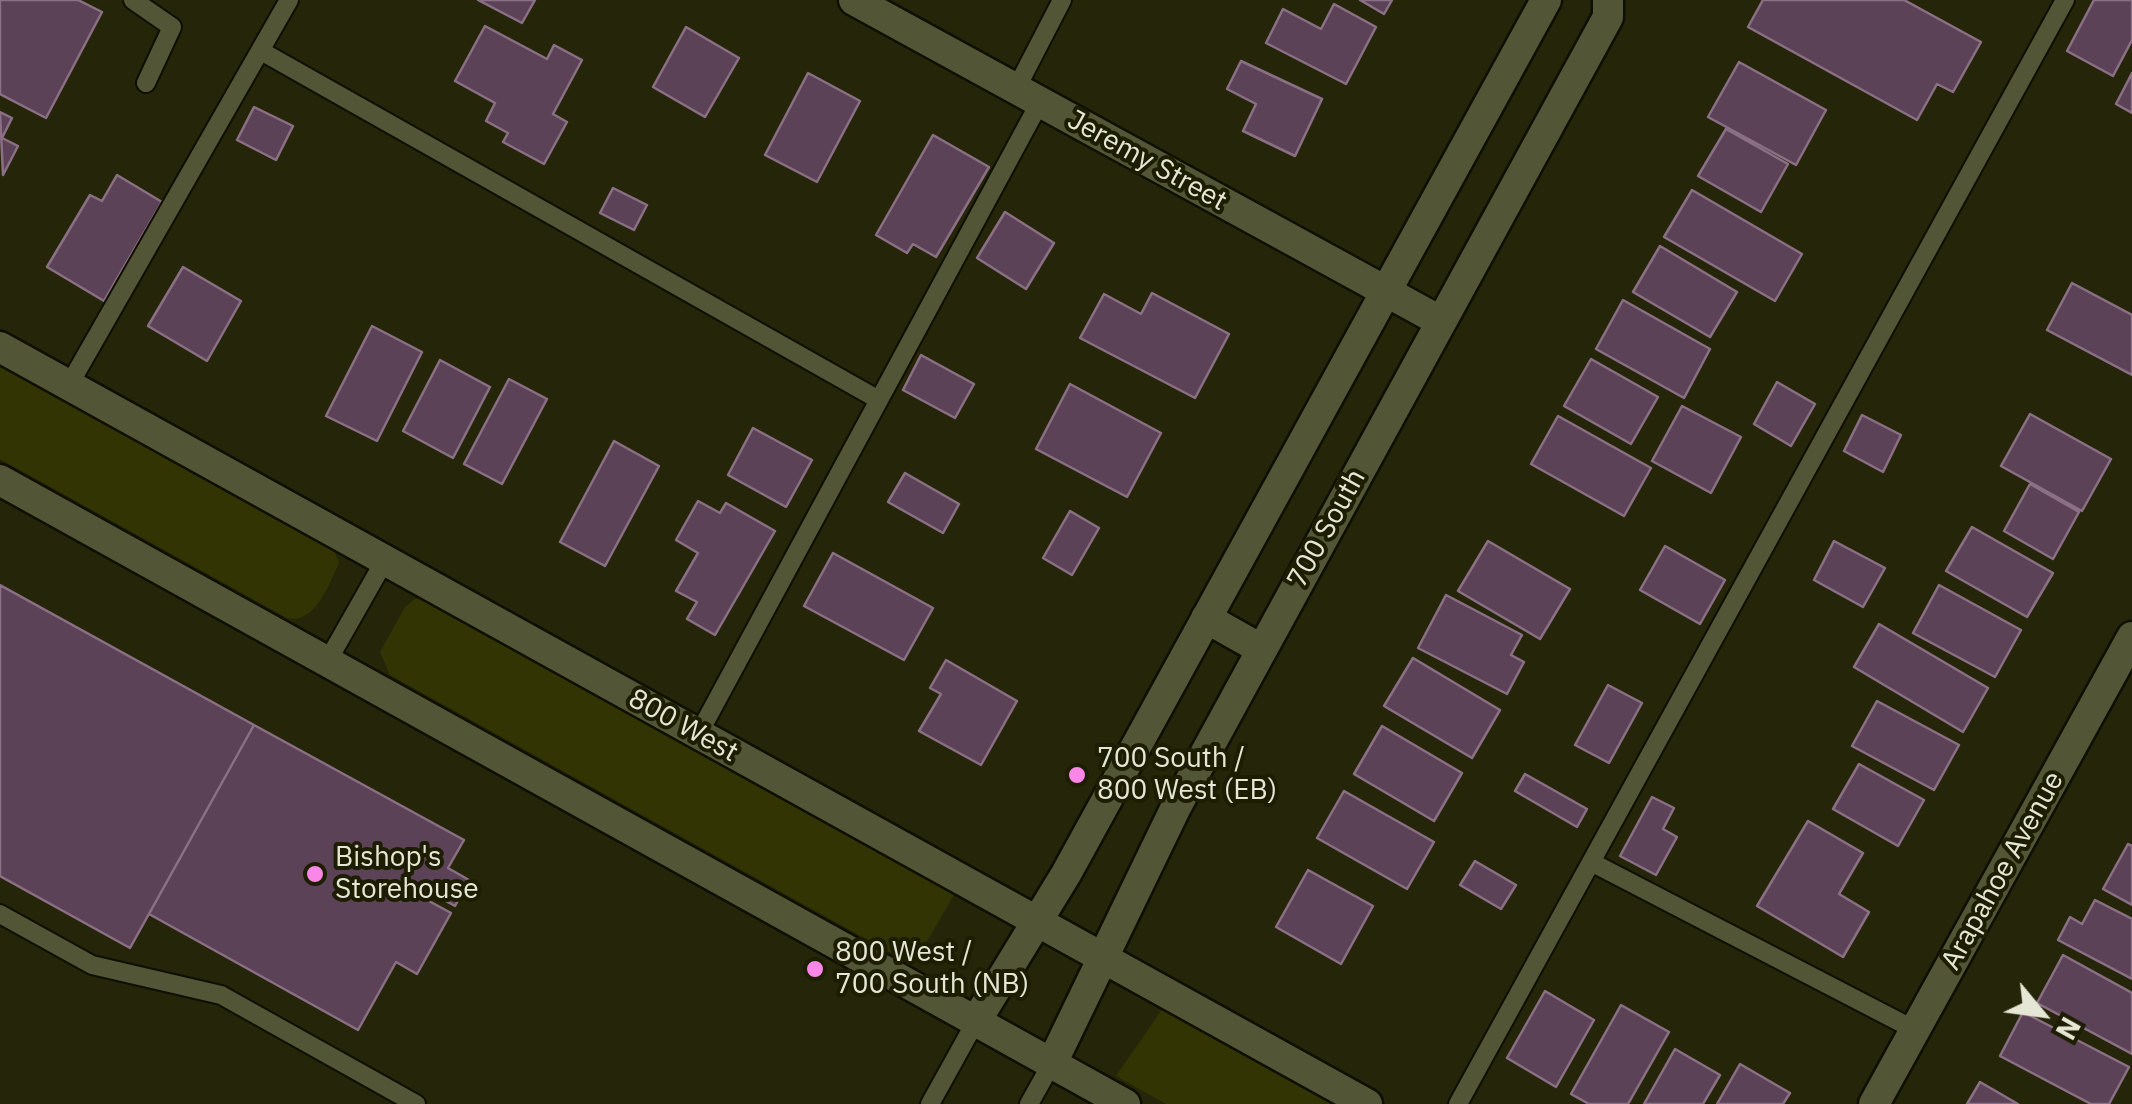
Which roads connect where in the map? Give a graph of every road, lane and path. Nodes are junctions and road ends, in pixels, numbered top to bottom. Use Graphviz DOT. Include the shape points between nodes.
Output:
graph roads {
  1 [pos="133,0"];
  2 [pos="289,0"];
  3 [pos="854,0"];
  4 [pos="1062,0"];
  5 [pos="1546,0"];
  6 [pos="1608,0"];
  7 [pos="2065,0"];
  8 [pos="261,51"];
  9 [pos="146,83"];
  10 [pos="1028,95"];
  11 [pos="1386,292"];
  12 [pos="1440,321"];
  13 [pos="0,347"];
  14 [pos="69,385"];
  15 [pos="878,400"];
  16 [pos="0,480"];
  17 [pos="385,560"];
  18 [pos="1206,618"];
  19 [pos="2132,637"];
  20 [pos="1261,650"];
  21 [pos="328,662"];
  22 [pos="698,734"];
  23 [pos="1591,862"];
  24 [pos="0,914"];
  25 [pos="1036,923"];
  26 [pos="1100,958"];
  27 [pos="976,1021"];
  28 [pos="1915,1030"];
  29 [pos="1052,1063"];
  30 [pos="416,1104"];
  31 [pos="930,1104"];
  32 [pos="1030,1104"];
  33 [pos="1125,1104"];
  34 [pos="1367,1104"];
  35 [pos="1458,1104"];
  36 [pos="1874,1104"];
  1 -- 9 [label="lane" via="172,27"];
  2 -- 8 [label="lane"];
  3 -- 10 [label="street, Jeremy Street"];
  4 -- 10 [label="lane"];
  5 -- 11 [label="street"];
  6 -- 12 [label="street, 700 South" via="1608,16"];
  7 -- 23 [label="lane"];
  8 -- 14 [label="lane"];
  8 -- 15 [label="lane"];
  10 -- 11 [label="street, Jeremy Street"];
  10 -- 15 [label="lane"];
  11 -- 12 [label="street, Jeremy Street"];
  11 -- 18 [label="street"];
  12 -- 20 [label="street, 700 South"];
  13 -- 14 [label="street, 800 West"];
  14 -- 17 [label="street, 800 West"];
  15 -- 22 [label="lane"];
  16 -- 21 [label="street"];
  17 -- 21 [label="lane"];
  17 -- 22 [label="street, 800 West"];
  18 -- 20 [label="street"];
  18 -- 25 [label="street"];
  19 -- 28 [label="street, Arapahoe Avenue"];
  20 -- 26 [label="street, 700 South"];
  21 -- 27 [label="street"];
  22 -- 25 [label="street, 800 West"];
  23 -- 28 [label="lane"];
  23 -- 35 [label="lane"];
  24 -- 30 [label="lane" via="92,965 220,995"];
  25 -- 26 [label="street, 800 West"];
  25 -- 27 [label="street"];
  26 -- 29 [label="street, 700 South"];
  26 -- 34 [label="street, 800 West"];
  27 -- 29 [label="street"];
  27 -- 31 [label="lane"];
  28 -- 36 [label="street, Arapahoe Avenue"];
  29 -- 32 [label="lane"];
  29 -- 33 [label="street"];
}
